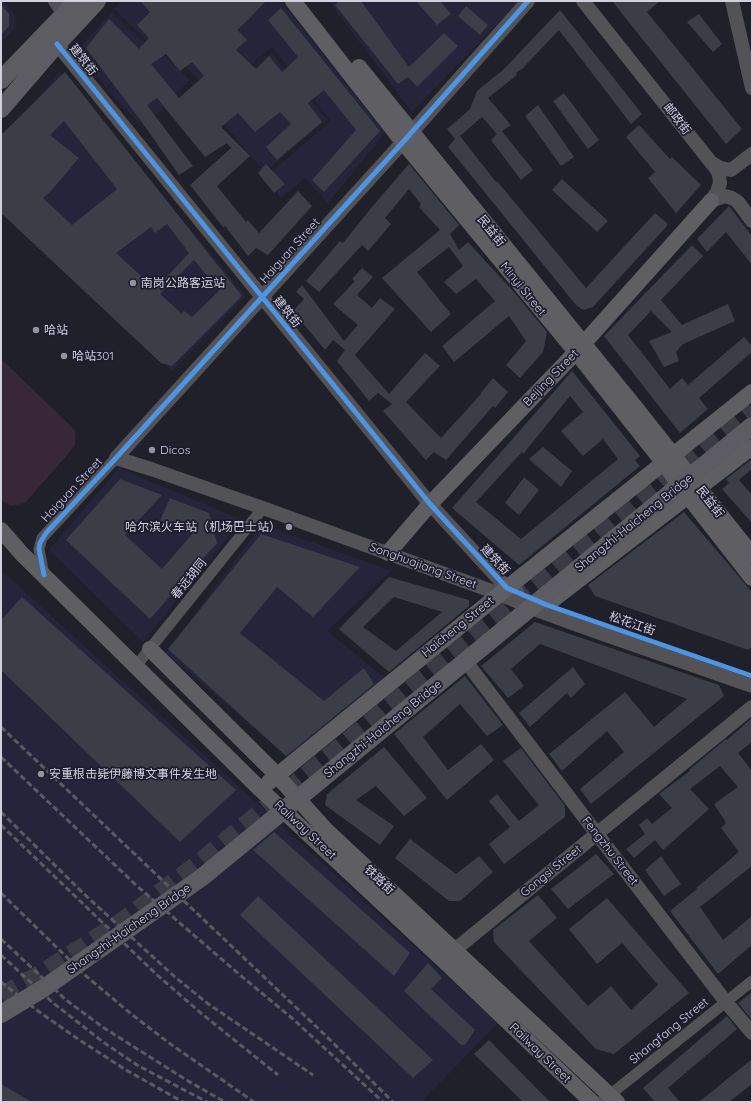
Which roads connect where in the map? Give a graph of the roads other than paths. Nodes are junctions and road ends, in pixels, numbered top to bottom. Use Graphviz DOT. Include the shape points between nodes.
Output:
graph roads {
  1 [pos="77,1"];
  2 [pos="97,1"];
  3 [pos="293,1"];
  4 [pos="305,1"];
  5 [pos="528,1"];
  6 [pos="583,1"];
  7 [pos="732,1"];
  8 [pos="60,7"];
  9 [pos="57,44"];
  10 [pos="1,80"];
  11 [pos="752,88"];
  12 [pos="1,109"];
  13 [pos="407,138"];
  14 [pos="752,154"];
  15 [pos="712,163"];
  16 [pos="711,201"];
  17 [pos="752,221"];
  18 [pos="262,297"];
  19 [pos="579,348"];
  20 [pos="752,392"];
  21 [pos="752,426"];
  22 [pos="752,447"];
  23 [pos="116,458"];
  24 [pos="668,458"];
  25 [pos="693,492"];
  26 [pos="430,504"];
  27 [pos="263,508"];
  28 [pos="1,530"];
  29 [pos="388,553"];
  30 [pos="752,555"];
  31 [pos="44,575"];
  32 [pos="752,578"];
  33 [pos="503,591"];
  34 [pos="543,608"];
  35 [pos="150,649"];
  36 [pos="136,666"];
  37 [pos="470,666"];
  38 [pos="752,676"];
  39 [pos="752,686"];
  40 [pos="752,707"];
  41 [pos="277,775"];
  42 [pos="260,789"];
  43 [pos="304,805"];
  44 [pos="290,816"];
  45 [pos="597,834"];
  46 [pos="448,955"];
  47 [pos="752,981"];
  48 [pos="726,1002"];
  49 [pos="1,1014"];
  50 [pos="752,1033"];
  51 [pos="610,1100"];
  52 [pos="592,1102"];
  1 -- 8 [label="main road"];
  2 -- 9 [label="main road"];
  3 -- 13 [label="main road, Minyi Street"];
  4 -- 13 [label="main road"];
  5 -- 13 [label="street, Haiguan Street"];
  6 -- 15 [label="street, 邮政街"];
  7 -- 11 [label="street"];
  8 -- 10 [label="main road"];
  9 -- 12 [label="main road"];
  9 -- 18 [label="street, 建筑街"];
  13 -- 18 [label="street, Haiguan Street"];
  13 -- 19 [label="main road, Minyi Street"];
  14 -- 15 [label="street" via="731,170"];
  15 -- 16 [label="street, 邮政街" via="720,179"];
  16 -- 17 [label="street" via="725,196 732,198"];
  16 -- 19 [label="main road, Beijing Street"];
  18 -- 23 [label="street, Haiguan Street"];
  18 -- 26 [label="street, 建筑街"];
  19 -- 24 [label="main road, Minyi Street"];
  19 -- 26 [label="main road, Beijing Street"];
  20 -- 24 [label="main road, Haicheng Street"];
  21 -- 49 [label="main road, Shangzhi-Haicheng Bridge" via="201,878 44,988"];
  22 -- 25 [label="main road"];
  23 -- 27 [label="street, Songhuajiang Street"];
  23 -- 31 [label="street, Haiguan Street" via="42,538 39,549"];
  24 -- 25 [label="main road, Minyi Street"];
  24 -- 33 [label="main road, Haicheng Street"];
  25 -- 30 [label="main road, 民益街"];
  25 -- 32 [label="main road, Minyi Street"];
  25 -- 34 [label="main road"];
  26 -- 29 [label="main road, Beijing Street"];
  26 -- 33 [label="street, 建筑街"];
  27 -- 29 [label="street, Songhuajiang Street"];
  27 -- 35 [label="street, 春远胡同"];
  28 -- 31 [label="main road, Railway Street"];
  29 -- 33 [label="street, Songhuajiang Street"];
  31 -- 36 [label="main road, Railway Street"];
  33 -- 34 [label="street, Songhuajiang Street"];
  33 -- 41 [label="main road, Haicheng Street"];
  34 -- 37 [label="main road"];
  34 -- 38 [label="street, 松花江街"];
  34 -- 39 [label="street, Songhuajiang Street"];
  35 -- 36 [label="street, 春远胡同"];
  35 -- 41 [label="main road, 铁路街"];
  36 -- 42 [label="main road, Railway Street"];
  37 -- 43 [label="main road"];
  37 -- 45 [label="street, Fengzhu Street"];
  40 -- 45 [label="street, Gongsi Street"];
  41 -- 42 [label="main road, Haicheng Street"];
  41 -- 43 [label="main road, 铁路街"];
  42 -- 44 [label="main road, Railway Street"];
  43 -- 44 [label="main road"];
  43 -- 46 [label="main road, 铁路街"];
  44 -- 46 [label="main road, Railway Street"];
  45 -- 46 [label="street, Gongsi Street"];
  45 -- 48 [label="street, Fengzhu Street"];
  46 -- 51 [label="main road, 铁路街"];
  46 -- 52 [label="main road, Railway Street"];
  47 -- 48 [label="street, Shangfang Street"];
  48 -- 50 [label="street, Fengzhu Street"];
  48 -- 51 [label="street, Shangfang Street"];
}
